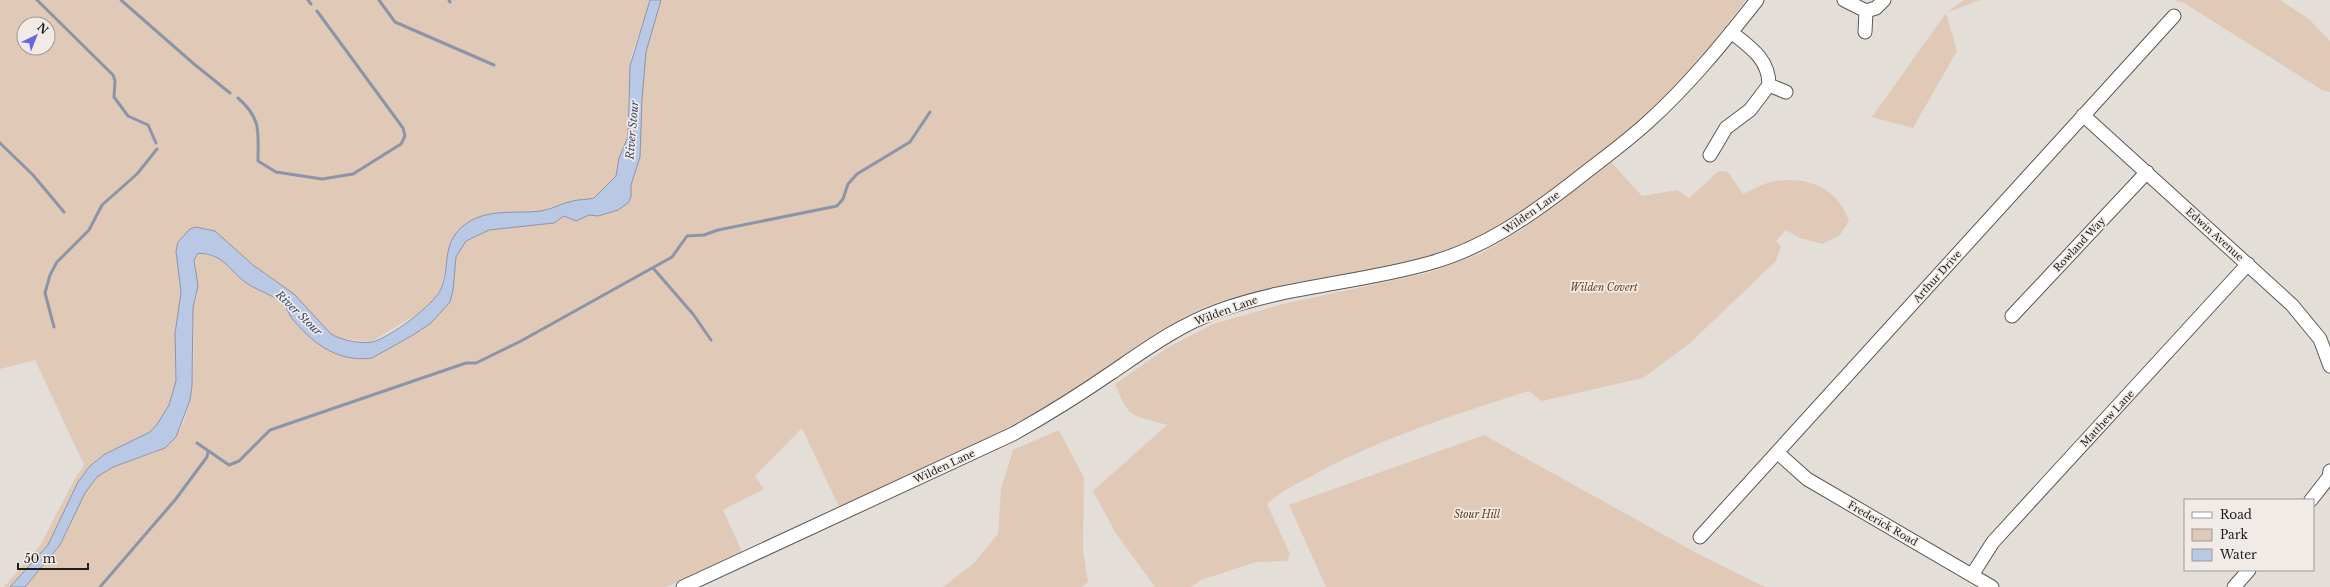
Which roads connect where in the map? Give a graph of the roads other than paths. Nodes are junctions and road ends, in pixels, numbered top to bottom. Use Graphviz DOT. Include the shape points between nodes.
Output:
graph roads {
  1 [pos="1757,0"];
  2 [pos="1844,0"];
  3 [pos="1884,0"];
  4 [pos="1866,11"];
  5 [pos="2174,16"];
  6 [pos="1731,32"];
  7 [pos="1865,32"];
  8 [pos="1769,85"];
  9 [pos="1786,92"];
  10 [pos="2084,115"];
  11 [pos="1710,155"];
  12 [pos="2147,172"];
  13 [pos="2248,264"];
  14 [pos="2012,316"];
  15 [pos="2330,366"];
  16 [pos="1778,453"];
  17 [pos="2330,471"];
  18 [pos="2312,499"];
  19 [pos="1700,537"];
  20 [pos="2248,571"];
  21 [pos="1972,575"];
  22 [pos="683,587"];
  23 [pos="1992,587"];
  24 [pos="2234,587"];
  1 -- 6 [label="street, Wilden Lane"];
  2 -- 4 [label="street"];
  3 -- 4 [label="street" via="1876,8"];
  4 -- 7 [label="street"];
  5 -- 10 [label="street, Arthur Drive"];
  6 -- 8 [label="street" via="1750,47 1766,66"];
  6 -- 22 [label="street, Wilden Lane" via="1666,105 1633,136 1537,209 1487,240 1453,255 1396,272 1249,300 1216,311 1156,342 1054,411 1013,434"];
  8 -- 9 [label="street"];
  8 -- 11 [label="street" via="1750,110 1726,128"];
  10 -- 12 [label="street, Edwin Avenue"];
  10 -- 16 [label="street, Arthur Drive"];
  12 -- 13 [label="street, Edwin Avenue"];
  12 -- 14 [label="street, Rowland Way"];
  13 -- 15 [label="street, Edwin Avenue" via="2296,310 2320,339"];
  13 -- 21 [label="street, Matthew Lane" via="1993,542"];
  16 -- 19 [label="street, Arthur Drive"];
  16 -- 21 [label="street, Frederick Road" via="1807,479"];
  17 -- 18 [label="street"];
  20 -- 24 [label="street"];
  21 -- 23 [label="street, Frederick Road"];
}
